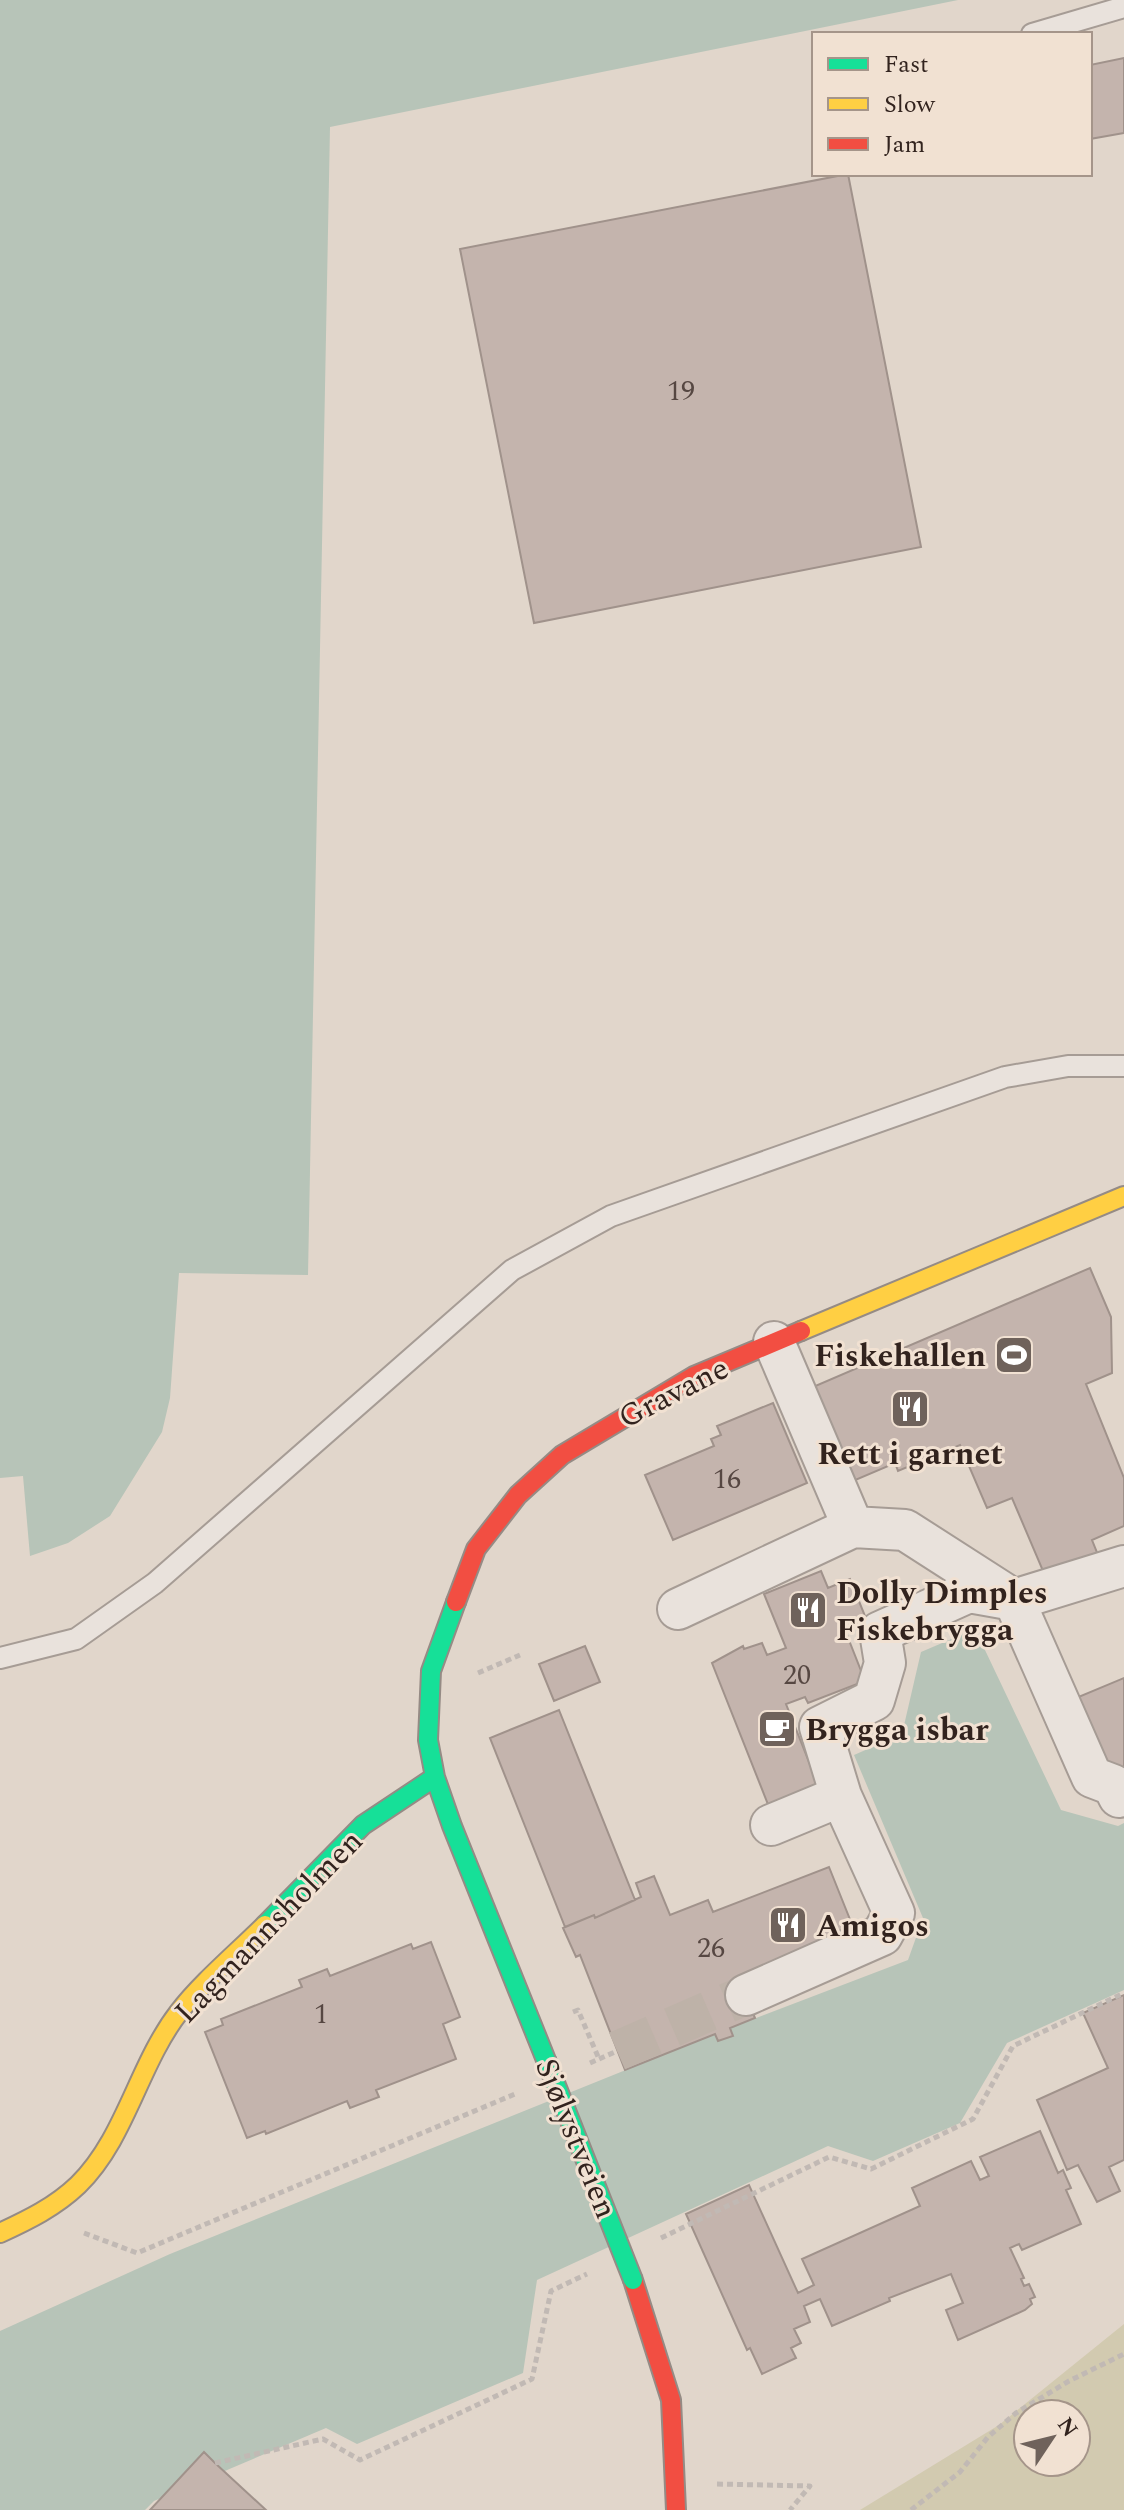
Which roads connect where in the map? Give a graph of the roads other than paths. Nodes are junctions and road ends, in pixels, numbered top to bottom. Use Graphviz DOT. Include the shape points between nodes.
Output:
graph roads {
  1 [pos="1124,7"];
  2 [pos="1039,32"];
  3 [pos="1124,1066"];
  4 [pos="1124,1196"];
  5 [pos="774,1342"];
  6 [pos="853,1527"];
  7 [pos="1124,1566"];
  8 [pos="1014,1600"];
  9 [pos="678,1609"];
  10 [pos="0,1658"];
  11 [pos="435,1777"];
  12 [pos="841,1796"];
  13 [pos="1119,1797"];
  14 [pos="771,1825"];
  15 [pos="746,1995"];
  16 [pos="0,2233"];
  17 [pos="676,2510"];
  1 -- 2 [label="lane"];
  3 -- 10 [label="lane" via="1068,1066 1005,1077 611,1216 512,1270 155,1583 76,1639"];
  4 -- 5 [label="street, Gravane"];
  5 -- 6 [label="street"];
  5 -- 11 [label="street, Gravane" via="694,1376 607,1426 562,1455 518,1495 476,1549 431,1671 428,1740"];
  6 -- 8 [label="street" via="905,1530"];
  6 -- 9 [label="street"];
  7 -- 8 [label="street"];
  8 -- 12 [label="street" via="969,1592 880,1632 885,1663 874,1700 820,1727"];
  8 -- 13 [label="street" via="1092,1777 1113,1785"];
  11 -- 16 [label="street, Lagmannsholmen" via="363,1825 179,2012 108,2146 78,2185 39,2215"];
  11 -- 17 [label="street, Sjølystveien, bridge" via="633,2280 671,2400"];
  12 -- 14 [label="street"];
  12 -- 15 [label="street" via="894,1913 882,1935"];
}
